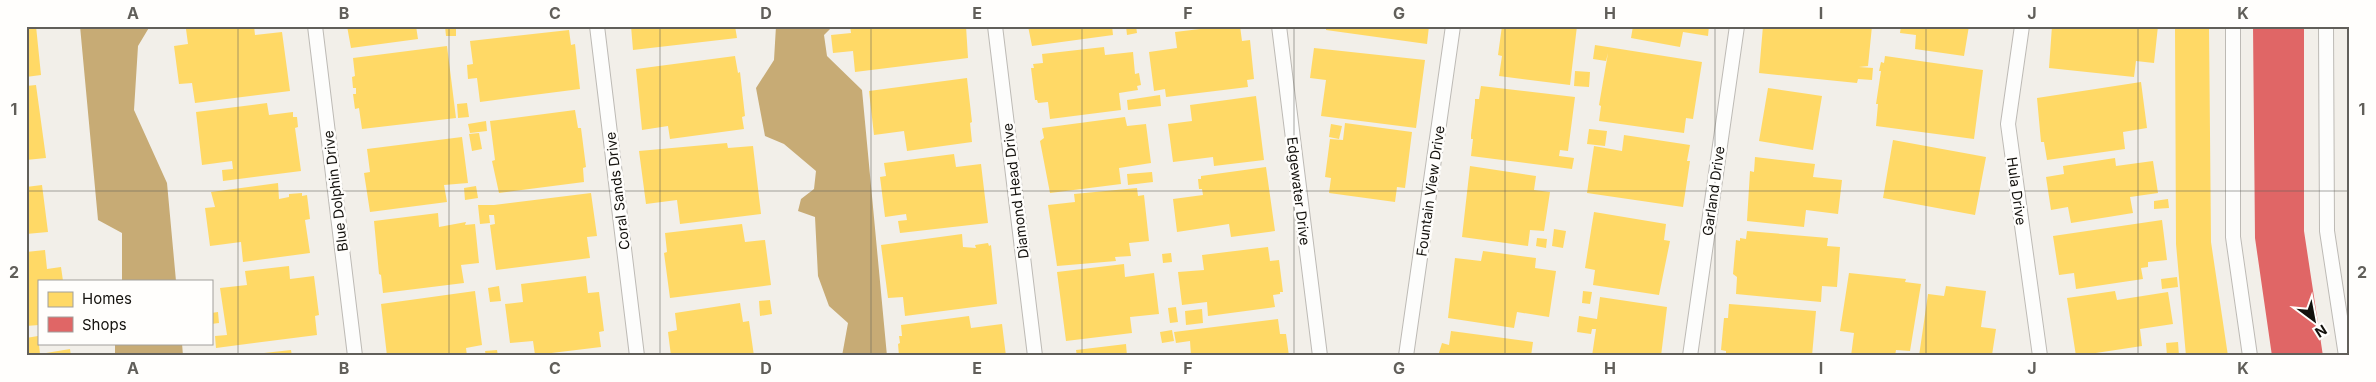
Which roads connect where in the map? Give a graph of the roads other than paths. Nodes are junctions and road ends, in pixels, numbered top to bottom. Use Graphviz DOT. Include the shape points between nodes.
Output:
graph roads {
  1 [pos="315,26"];
  2 [pos="597,26"];
  3 [pos="995,26"];
  4 [pos="1278,26"];
  5 [pos="1454,26"];
  6 [pos="1737,26"];
  7 [pos="2022,26"];
  8 [pos="2233,26"];
  9 [pos="2326,26"];
  10 [pos="356,356"];
  11 [pos="637,356"];
  12 [pos="1035,356"];
  13 [pos="1320,356"];
  14 [pos="1406,356"];
  15 [pos="1690,356"];
  16 [pos="2040,356"];
  17 [pos="2250,356"];
  18 [pos="2346,356"];
  1 -- 10 [label="lane, Blue Dolphin Drive"];
  2 -- 11 [label="lane, Coral Sands Drive"];
  3 -- 12 [label="lane, Diamond Head Drive"];
  4 -- 13 [label="lane, Edgewater Drive"];
  5 -- 14 [label="lane, Fountain View Drive"];
  6 -- 15 [label="lane, Garland Drive"];
  7 -- 16 [label="lane, Hula Drive" via="2008,124"];
  8 -- 17 [label="lane" via="2233,237"];
  9 -- 18 [label="lane" via="2327,231"];
}
